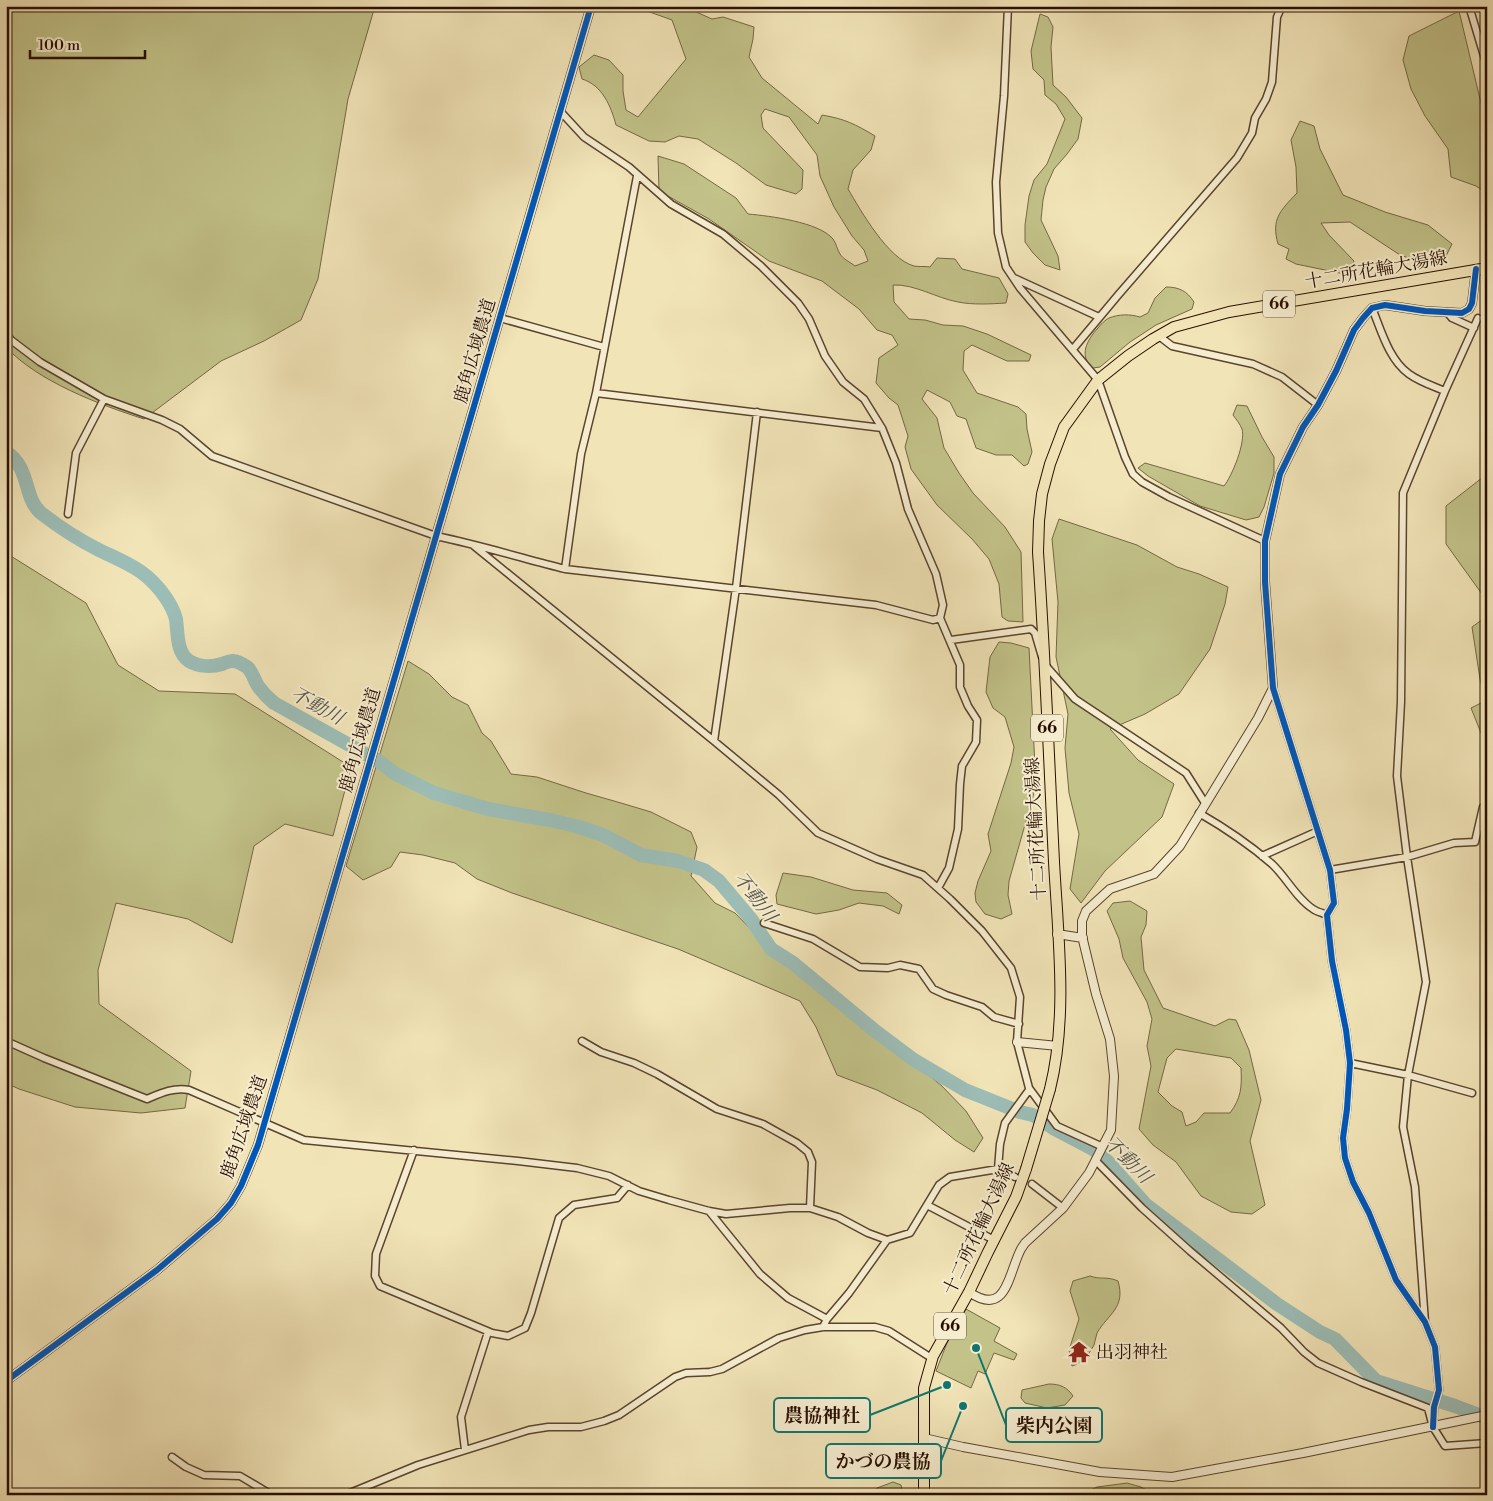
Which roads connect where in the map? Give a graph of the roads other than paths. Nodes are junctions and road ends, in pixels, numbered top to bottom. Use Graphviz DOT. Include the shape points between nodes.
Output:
graph roads {
  1 [pos="591,6"];
  2 [pos="1008,6"];
  3 [pos="1282,6"];
  4 [pos="1469,6"];
  5 [pos="1487,66"];
  6 [pos="560,112"];
  7 [pos="637,176"];
  8 [pos="1482,269"];
  9 [pos="1013,277"];
  10 [pos="1372,308"];
  11 [pos="1447,312"];
  12 [pos="500,318"];
  13 [pos="1099,318"];
  14 [pos="1478,318"];
  15 [pos="1474,328"];
  16 [pos="6,333"];
  17 [pos="1159,336"];
  18 [pos="604,347"];
  19 [pos="1073,349"];
  20 [pos="1098,380"];
  21 [pos="1445,391"];
  22 [pos="596,393"];
  23 [pos="104,399"];
  24 [pos="1318,404"];
  25 [pos="757,412"];
  26 [pos="882,428"];
  27 [pos="68,514"];
  28 [pos="436,536"];
  29 [pos="1265,541"];
  30 [pos="471,543"];
  31 [pos="565,568"];
  32 [pos="736,588"];
  33 [pos="940,618"];
  34 [pos="951,640"];
  35 [pos="1044,663"];
  36 [pos="1273,688"];
  37 [pos="714,741"];
  38 [pos="1206,803"];
  39 [pos="1483,807"];
  40 [pos="1200,813"];
  41 [pos="1318,831"];
  42 [pos="1262,856"];
  43 [pos="1407,856"];
  44 [pos="1330,870"];
  45 [pos="938,888"];
  46 [pos="1327,915"];
  47 [pos="764,923"];
  48 [pos="1057,934"];
  49 [pos="1083,938"];
  50 [pos="1019,1024"];
  51 [pos="6,1041"];
  52 [pos="582,1041"];
  53 [pos="1017,1042"];
  54 [pos="1058,1046"];
  55 [pos="1350,1063"];
  56 [pos="1408,1075"];
  57 [pos="1029,1090"];
  58 [pos="1472,1093"];
  59 [pos="264,1122"];
  60 [pos="414,1150"];
  61 [pos="1100,1154"];
  62 [pos="998,1169"];
  63 [pos="1015,1177"];
  64 [pos="1032,1184"];
  65 [pos="628,1185"];
  66 [pos="927,1205"];
  67 [pos="810,1208"];
  68 [pos="1063,1208"];
  69 [pos="709,1212"];
  70 [pos="887,1240"];
  71 [pos="994,1240"];
  72 [pos="969,1292"];
  73 [pos="827,1319"];
  74 [pos="1425,1322"];
  75 [pos="823,1328"];
  76 [pos="488,1332"];
  77 [pos="933,1359"];
  78 [pos="6,1381"];
  79 [pos="1487,1415"];
  80 [pos="1433,1427"];
  81 [pos="924,1438"];
  82 [pos="1487,1443"];
  83 [pos="465,1450"];
  84 [pos="172,1457"];
  85 [pos="272,1495"];
  86 [pos="345,1495"];
  87 [pos="924,1495"];
  1 -- 6 [label="street, 鹿角広域農道"];
  2 -- 9 [label="street" via="996,209 1000,246 1006,267"];
  3 -- 13 [label="street" via="1277,17 1272,82 1255,118 1252,133 1237,158"];
  4 -- 5 [label="street"];
  6 -- 7 [label="street" via="584,137 629,167"];
  6 -- 12 [label="street, 鹿角広域農道"];
  7 -- 18 [label="street"];
  7 -- 26 [label="street" via="671,204 723,234 798,303 809,319 825,356 843,382 864,399"];
  8 -- 11 [label="street" via="1469,309 1462,313"];
  8 -- 17 [label="main road, 十二所花輪大湯線 / 66" via="1229,312 1174,327"];
  9 -- 13 [label="street"];
  9 -- 19 [label="street"];
  10 -- 11 [label="street" via="1385,305"];
  10 -- 21 [label="street" via="1398,362 1408,373"];
  10 -- 24 [label="street" via="1354,330"];
  11 -- 15 [label="street" via="1452,318"];
  12 -- 18 [label="street"];
  12 -- 28 [label="street, 鹿角広域農道"];
  13 -- 19 [label="street"];
  14 -- 15 [label="street"];
  15 -- 21 [label="street"];
  16 -- 23 [label="street" via="40,362"];
  17 -- 20 [label="main road, 十二所花輪大湯線 / 66"];
  17 -- 24 [label="street" via="1172,346 1260,367 1282,377"];
  18 -- 22 [label="street"];
  19 -- 20 [label="street"];
  20 -- 29 [label="street" via="1133,474 1169,497"];
  20 -- 35 [label="main road, 十二所花輪大湯線 / 66" via="1064,427 1042,494 1038,552"];
  21 -- 43 [label="street" via="1403,494 1398,776"];
  22 -- 25 [label="street"];
  22 -- 31 [label="street" via="581,454"];
  23 -- 27 [label="street" via="76,453"];
  23 -- 28 [label="street" via="180,429 212,456"];
  24 -- 29 [label="street" via="1280,474"];
  25 -- 26 [label="street"];
  25 -- 32 [label="street"];
  26 -- 33 [label="street" via="896,463 908,509 936,574 943,605"];
  28 -- 30 [label="street"];
  28 -- 59 [label="street, 鹿角広域農道"];
  29 -- 36 [label="street" via="1264,582"];
  30 -- 31 [label="street"];
  30 -- 37 [label="street"];
  31 -- 32 [label="street"];
  32 -- 33 [label="street" via="876,605 933,620"];
  32 -- 37 [label="street"];
  33 -- 34 [label="street"];
  34 -- 35 [label="street" via="1031,629"];
  34 -- 45 [label="street" via="960,665 960,687 977,720 976,742 962,766 958,829 949,868"];
  35 -- 38 [label="street" via="1075,699 1186,773"];
  35 -- 48 [label="main road, 十二所花輪大湯線 / 66"];
  36 -- 38 [label="street"];
  36 -- 41 [label="street"];
  37 -- 45 [label="street" via="779,795 818,833 923,875"];
  38 -- 40 [label="street"];
  39 -- 43 [label="street" via="1475,842 1454,843"];
  40 -- 42 [label="street"];
  40 -- 49 [label="street" via="1180,846 1154,874 1110,889 1091,905 1082,921"];
  41 -- 42 [label="street"];
  41 -- 44 [label="street"];
  42 -- 46 [label="street" via="1314,910"];
  43 -- 44 [label="street"];
  43 -- 56 [label="street" via="1426,982"];
  44 -- 46 [label="street" via="1334,903"];
  45 -- 50 [label="street" via="982,931 1011,968 1020,997"];
  46 -- 55 [label="street"];
  47 -- 50 [label="street" via="813,939 860,966 888,968 900,965 918,969 933,989 982,1008 994,1017"];
  48 -- 49 [label="street"];
  48 -- 54 [label="main road, 十二所花輪大湯線 / 66"];
  49 -- 61 [label="street" via="1110,1039 1114,1076 1112,1130"];
  50 -- 53 [label="street"];
  51 -- 59 [label="street" via="147,1099 180,1088"];
  52 -- 67 [label="street" via="657,1074 717,1109 763,1124 797,1143 808,1152 812,1162"];
  53 -- 54 [label="street"];
  53 -- 57 [label="street"];
  54 -- 71 [label="main road, 十二所花輪大湯線 / 66, bridge" via="1050,1089 1026,1169"];
  55 -- 56 [label="street"];
  55 -- 74 [label="street" via="1343,1138 1345,1158 1396,1280"];
  56 -- 58 [label="street"];
  56 -- 74 [label="street" via="1403,1127 1415,1187"];
  57 -- 61 [label="street" via="1057,1126"];
  57 -- 62 [label="street" via="1002,1132"];
  59 -- 60 [label="street" via="304,1140"];
  59 -- 78 [label="street, 鹿角広域農道" via="241,1186 217,1219 157,1270"];
  60 -- 65 [label="street" via="577,1168 609,1176"];
  60 -- 76 [label="street" via="376,1254 375,1276 380,1286"];
  61 -- 68 [label="street"];
  61 -- 80 [label="street" via="1142,1208 1281,1328 1304,1352 1318,1363 1360,1382 1428,1408"];
  62 -- 63 [label="street"];
  62 -- 66 [label="street" via="950,1177 939,1185"];
  64 -- 68 [label="street"];
  65 -- 69 [label="street"];
  65 -- 76 [label="street" via="617,1198 574,1205 559,1218 525,1328 508,1336"];
  66 -- 70 [label="street" via="910,1233"];
  66 -- 71 [label="street"];
  67 -- 69 [label="street" via="726,1214"];
  67 -- 70 [label="street"];
  68 -- 72 [label="street" via="1026,1243 1001,1296 986,1301"];
  69 -- 73 [label="street" via="760,1274 788,1298"];
  70 -- 73 [label="street"];
  71 -- 72 [label="main road, 十二所花輪大湯線 / 66"];
  72 -- 77 [label="main road, 十二所花輪大湯線 / 66"];
  73 -- 75 [label="street"];
  74 -- 80 [label="street" via="1435,1347 1439,1390"];
  75 -- 77 [label="street" via="875,1327"];
  75 -- 83 [label="street" via="779,1338 722,1369 675,1377 620,1415 604,1421 581,1427 529,1430"];
  76 -- 83 [label="street" via="461,1417"];
  77 -- 81 [label="main road, 十二所花輪大湯線 / 66" via="924,1388"];
  79 -- 80 [label="street"];
  80 -- 81 [label="street" via="1172,1477 1100,1472"];
  80 -- 82 [label="street" via="1445,1446"];
  81 -- 87 [label="main road, 十二所花輪大湯線 / 66"];
  83 -- 86 [label="street"];
  84 -- 85 [label="street" via="204,1475 240,1476"];
}
